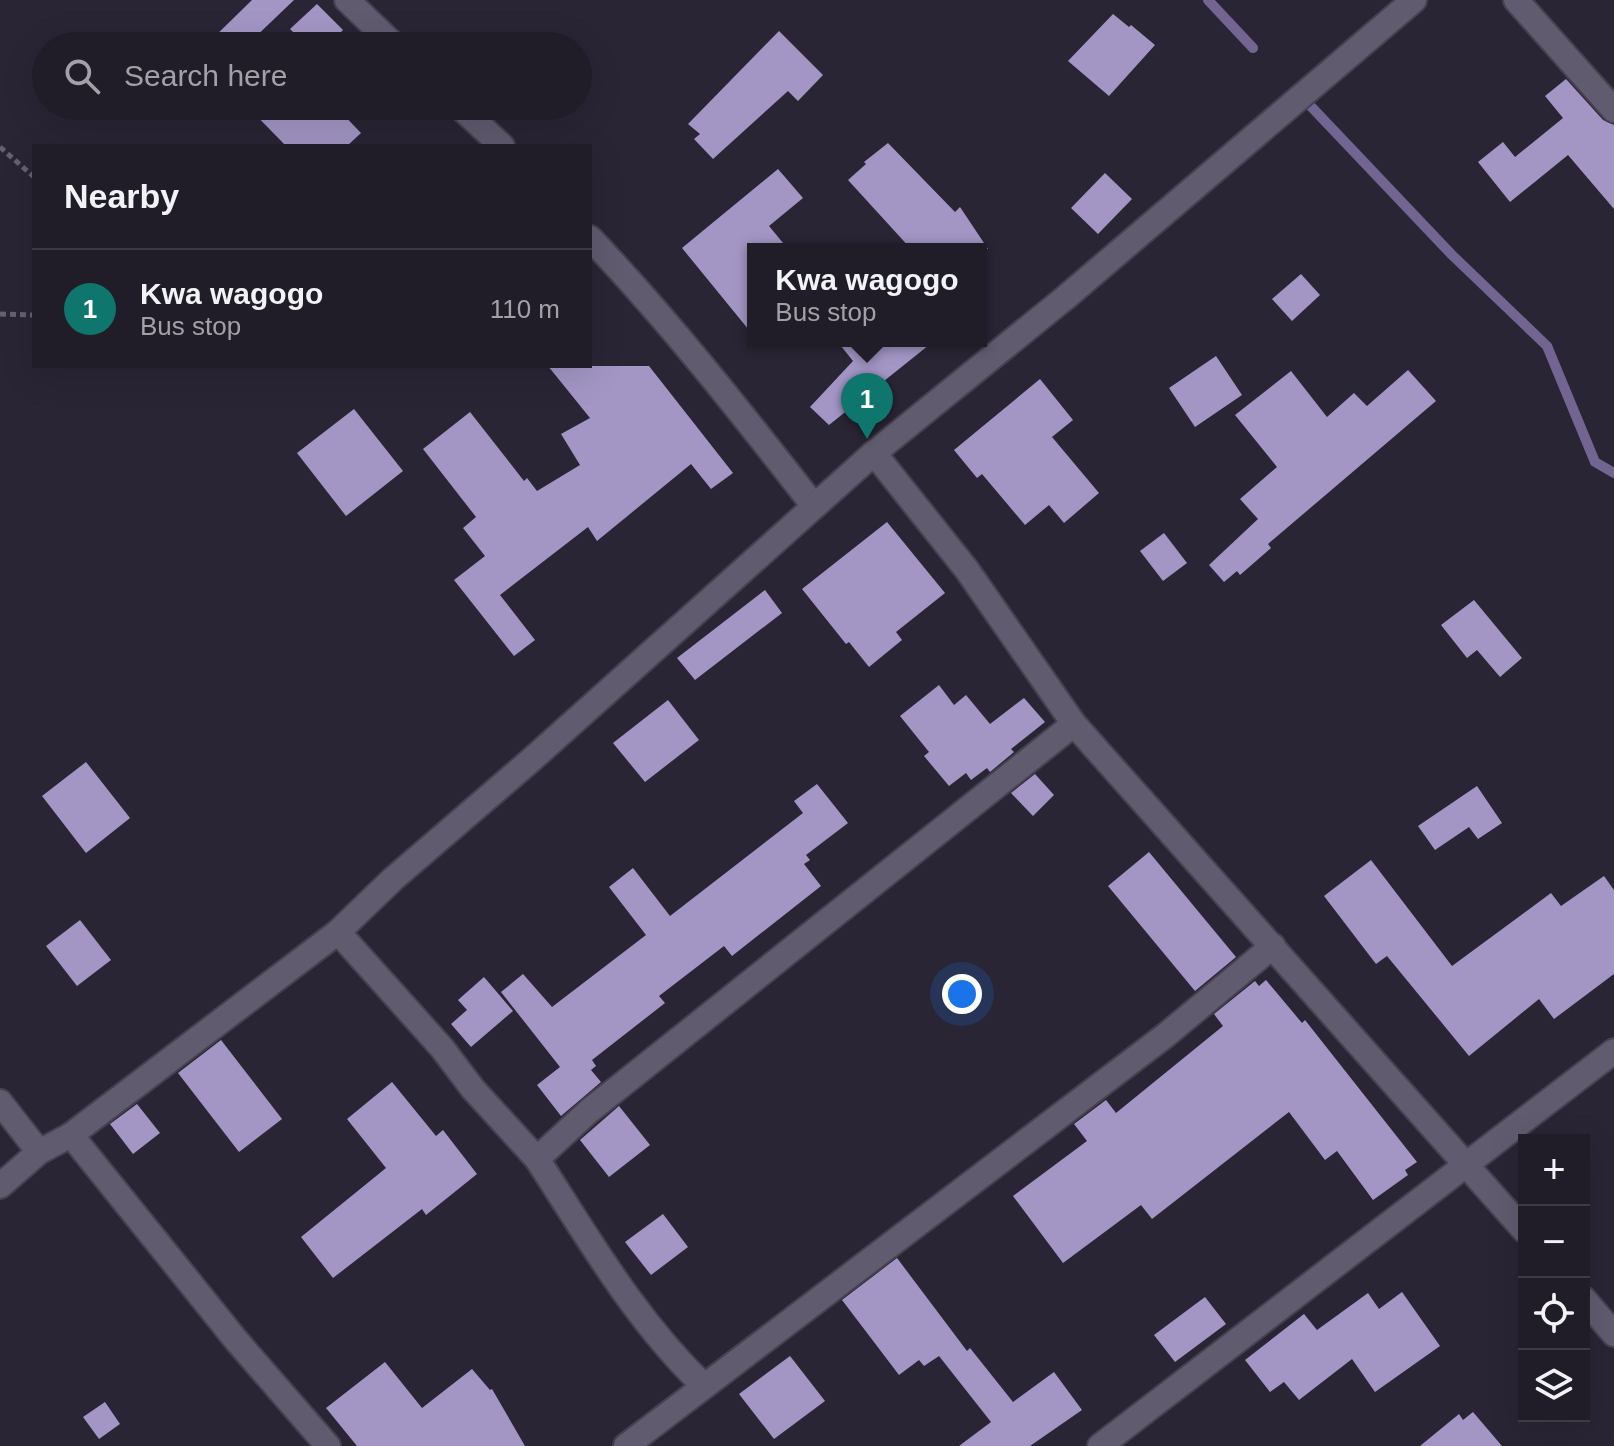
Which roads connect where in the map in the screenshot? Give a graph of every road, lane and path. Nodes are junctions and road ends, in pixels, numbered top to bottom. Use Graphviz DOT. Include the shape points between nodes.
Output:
graph roads {
  1 [pos="347,0"];
  2 [pos="1414,0"];
  3 [pos="1516,0"];
  4 [pos="380,32"];
  5 [pos="1614,110"];
  6 [pos="474,120"];
  7 [pos="500,144"];
  8 [pos="0,147"];
  9 [pos="32,175"];
  10 [pos="592,240"];
  11 [pos="0,314"];
  12 [pos="32,315"];
  13 [pos="874,453"];
  14 [pos="814,506"];
  15 [pos="1074,724"];
  16 [pos="338,932"];
  17 [pos="1273,946"];
  18 [pos="1614,1051"];
  19 [pos="0,1102"];
  20 [pos="71,1135"];
  21 [pos="39,1152"];
  22 [pos="537,1159"];
  23 [pos="1465,1163"];
  24 [pos="0,1186"];
  25 [pos="1518,1223"];
  26 [pos="1590,1306"];
  27 [pos="1614,1334"];
  28 [pos="704,1386"];
  29 [pos="328,1446"];
  30 [pos="626,1446"];
  31 [pos="1100,1446"];
  1 -- 4 [label="street"];
  2 -- 13 [label="street" via="1077,288"];
  3 -- 5 [label="street"];
  6 -- 7 [label="street"];
  8 -- 9 [label="path"];
  10 -- 14 [label="street" via="706,369"];
  11 -- 12 [label="path"];
  13 -- 14 [label="street"];
  13 -- 15 [label="street" via="967,570"];
  14 -- 16 [label="street"];
  15 -- 17 [label="street"];
  15 -- 22 [label="street" via="589,1111"];
  16 -- 20 [label="street"];
  16 -- 22 [label="street"];
  17 -- 23 [label="street"];
  17 -- 28 [label="street" via="1153,1045"];
  18 -- 23 [label="street"];
  19 -- 21 [label="street"];
  20 -- 21 [label="street"];
  20 -- 29 [label="street"];
  21 -- 24 [label="street"];
  22 -- 28 [label="street" via="632,1305"];
  23 -- 25 [label="street"];
  23 -- 31 [label="street"];
  26 -- 27 [label="street"];
  28 -- 30 [label="street"];
}
